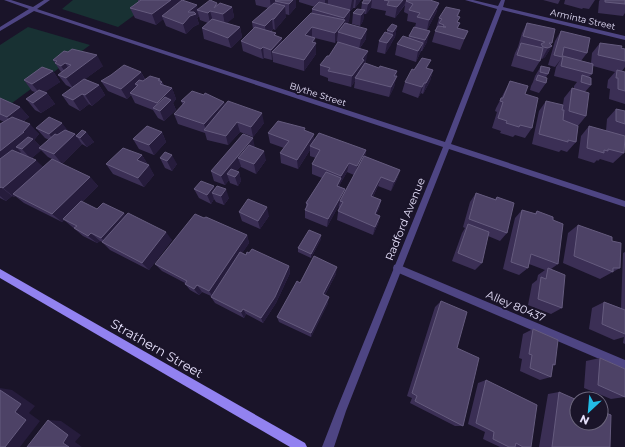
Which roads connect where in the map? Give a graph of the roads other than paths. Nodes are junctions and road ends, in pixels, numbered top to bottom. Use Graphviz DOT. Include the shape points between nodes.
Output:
graph roads {
  1 [pos="6,0"];
  2 [pos="48,0"];
  3 [pos="467,0"];
  4 [pos="501,4"];
  5 [pos="33,9"];
  6 [pos="0,29"];
  7 [pos="625,38"];
  8 [pos="447,146"];
  9 [pos="625,204"];
  10 [pos="397,268"];
  11 [pos="1,276"];
  12 [pos="625,365"];
  13 [pos="300,447"];
  14 [pos="328,447"];
  1 -- 5 [label="street, Blythe Street"];
  2 -- 5 [label="street"];
  3 -- 4 [label="street, Arminta Street"];
  4 -- 7 [label="street, Arminta Street"];
  4 -- 8 [label="street, Radford Avenue"];
  5 -- 6 [label="street"];
  5 -- 8 [label="street, Blythe Street"];
  8 -- 9 [label="street, Blythe Street"];
  8 -- 10 [label="street, Radford Avenue"];
  10 -- 12 [label="street, Alley 80437"];
  10 -- 14 [label="street, Radford Avenue"];
  11 -- 13 [label="main road, Strathern Street"];
}
